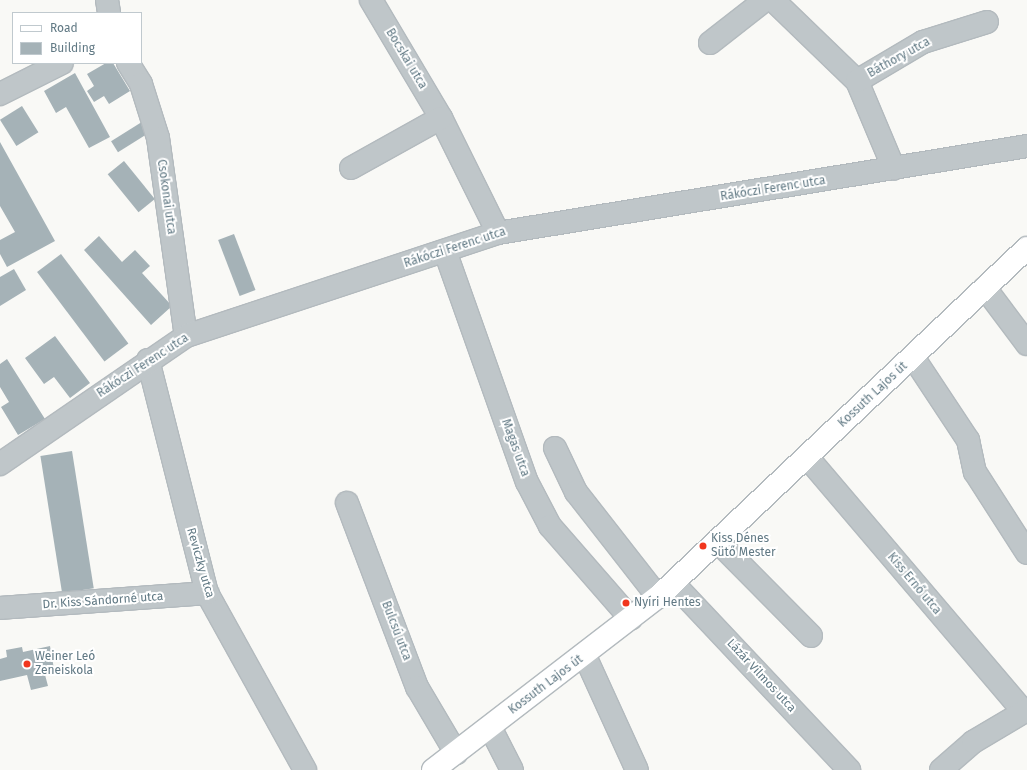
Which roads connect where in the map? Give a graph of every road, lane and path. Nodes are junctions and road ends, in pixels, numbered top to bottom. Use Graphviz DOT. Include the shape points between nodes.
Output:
graph roads {
  1 [pos="107,0"];
  2 [pos="372,0"];
  3 [pos="765,0"];
  4 [pos="773,0"];
  5 [pos="109,12"];
  6 [pos="987,22"];
  7 [pos="710,42"];
  8 [pos="60,64"];
  9 [pos="129,64"];
  10 [pos="856,82"];
  11 [pos="0,94"];
  12 [pos="441,118"];
  13 [pos="1027,146"];
  14 [pos="351,168"];
  15 [pos="894,170"];
  16 [pos="498,233"];
  17 [pos="1027,248"];
  18 [pos="445,251"];
  19 [pos="985,288"];
  20 [pos="186,336"];
  21 [pos="1027,344"];
  22 [pos="913,357"];
  23 [pos="148,360"];
  24 [pos="555,448"];
  25 [pos="807,457"];
  26 [pos="0,464"];
  27 [pos="347,503"];
  28 [pos="718,542"];
  29 [pos="1027,553"];
  30 [pos="665,590"];
  31 [pos="206,593"];
  32 [pos="0,608"];
  33 [pos="631,619"];
  34 [pos="811,636"];
  35 [pos="585,656"];
  36 [pos="1024,710"];
  37 [pos="490,727"];
  38 [pos="456,753"];
  39 [pos="305,770"];
  40 [pos="433,770"];
  41 [pos="512,770"];
  42 [pos="636,770"];
  43 [pos="849,770"];
  44 [pos="941,770"];
  1 -- 5 [label="street"];
  2 -- 12 [label="street, Bocskai utca"];
  3 -- 7 [label="street"];
  4 -- 10 [label="street, Báthory utca"];
  6 -- 10 [label="street, Báthory utca" via="923,42"];
  8 -- 11 [label="street"];
  9 -- 20 [label="street, Csokonai utca" via="141,84 158,138"];
  10 -- 15 [label="street, Báthory utca"];
  12 -- 14 [label="street"];
  12 -- 16 [label="street, Bocskai utca"];
  13 -- 15 [label="street, Rákóczi Ferenc utca"];
  15 -- 16 [label="street, Rákóczi Ferenc utca"];
  16 -- 18 [label="street, Rákóczi Ferenc utca"];
  17 -- 19 [label="main road, Kossuth Lajos út"];
  18 -- 20 [label="street, Rákóczi Ferenc utca"];
  18 -- 33 [label="street, Magas utca" via="527,482 550,526"];
  19 -- 21 [label="street"];
  19 -- 22 [label="main road, Kossuth Lajos út"];
  20 -- 23 [label="street, Rákóczi Ferenc utca"];
  22 -- 25 [label="main road, Kossuth Lajos út"];
  22 -- 29 [label="street" via="968,440 975,472"];
  23 -- 26 [label="street, Rákóczi Ferenc utca"];
  23 -- 31 [label="street, Reviczky utca"];
  24 -- 30 [label="street" via="576,492"];
  25 -- 28 [label="main road, Kossuth Lajos út"];
  25 -- 36 [label="street, Kiss Ernő utca"];
  27 -- 38 [label="street, Bulcsú utca" via="417,687"];
  28 -- 30 [label="main road, Kossuth Lajos út"];
  28 -- 34 [label="street"];
  30 -- 33 [label="main road, Kossuth Lajos út"];
  30 -- 43 [label="street, Lázár Vilmos utca"];
  31 -- 32 [label="street, Dr. Kiss Sándorné utca"];
  31 -- 39 [label="street, Reviczky utca"];
  33 -- 35 [label="main road, Kossuth Lajos út"];
  35 -- 37 [label="main road, Kossuth Lajos út"];
  35 -- 42 [label="street"];
  36 -- 44 [label="street" via="973,742"];
  37 -- 38 [label="main road, Kossuth Lajos út"];
  37 -- 41 [label="street"];
  38 -- 40 [label="main road, Kossuth Lajos út"];
}
